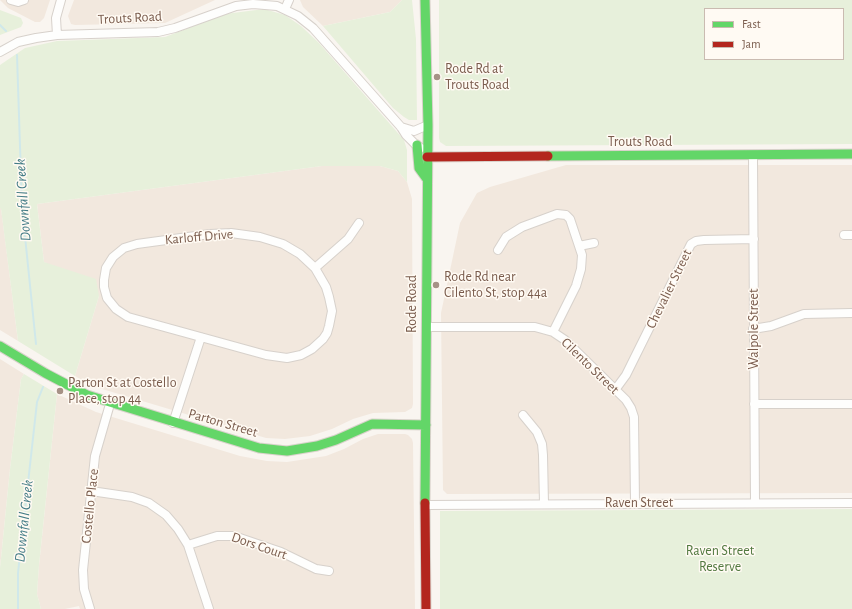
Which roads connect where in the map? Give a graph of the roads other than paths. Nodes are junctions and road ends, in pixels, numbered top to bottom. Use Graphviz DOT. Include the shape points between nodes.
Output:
graph roads {
  1 [pos="11,0"];
  2 [pos="24,0"];
  3 [pos="61,0"];
  4 [pos="289,0"];
  5 [pos="425,0"];
  6 [pos="285,9"];
  7 [pos="57,35"];
  8 [pos="0,52"];
  9 [pos="428,125"];
  10 [pos="401,127"];
  11 [pos="417,146"];
  12 [pos="427,153"];
  13 [pos="852,154"];
  14 [pos="753,156"];
  15 [pos="427,179"];
  16 [pos="359,223"];
  17 [pos="754,239"];
  18 [pos="594,243"];
  19 [pos="579,246"];
  20 [pos="498,250"];
  21 [pos="315,268"];
  22 [pos="852,313"];
  23 [pos="426,327"];
  24 [pos="753,329"];
  25 [pos="553,332"];
  26 [pos="200,337"];
  27 [pos="0,346"];
  28 [pos="615,390"];
  29 [pos="110,404"];
  30 [pos="754,404"];
  31 [pos="852,404"];
  32 [pos="523,416"];
  33 [pos="173,423"];
  34 [pos="426,425"];
  35 [pos="91,491"];
  36 [pos="635,503"];
  37 [pos="755,503"];
  38 [pos="852,503"];
  39 [pos="544,504"];
  40 [pos="425,505"];
  41 [pos="188,545"];
  42 [pos="329,571"];
  43 [pos="90,609"];
  44 [pos="209,609"];
  45 [pos="426,609"];
  1 -- 2 [label="street"];
  3 -- 7 [label="street" via="56,18"];
  4 -- 6 [label="street"];
  5 -- 9 [label="street, Rode Road"];
  6 -- 7 [label="street, Trouts Road" via="269,4 244,4 158,32"];
  6 -- 10 [label="street, Trouts Road" via="313,28"];
  7 -- 8 [label="street, Trouts Road" via="23,41"];
  9 -- 10 [label="street" via="414,131"];
  9 -- 12 [label="street, Rode Road"];
  10 -- 11 [label="street, Trouts Road"];
  11 -- 12 [label="street, Trouts Road"];
  11 -- 15 [label="street" via="419,168"];
  12 -- 14 [label="street, Trouts Road"];
  12 -- 15 [label="street, Rode Road"];
  13 -- 14 [label="street, Trouts Road"];
  14 -- 17 [label="street, Walpole Street"];
  15 -- 23 [label="street, Rode Road"];
  16 -- 21 [label="street" via="348,239"];
  17 -- 24 [label="street, Walpole Street"];
  17 -- 28 [label="street, Chevalier Street" via="704,240 691,244 626,375"];
  18 -- 19 [label="street"];
  19 -- 20 [label="street" via="570,219 561,214 530,223 512,232"];
  19 -- 25 [label="street" via="582,260 580,274"];
  21 -- 26 [label="street, Karloff Drive" via="330,297 332,311 330,326 326,333 318,345 306,353 280,358"];
  21 -- 26 [label="street, Karloff Drive" via="300,254 283,244 260,236 240,233 210,234 137,244 124,248 113,257 106,268 104,287 116,309 128,317"];
  22 -- 24 [label="street" via="804,314 771,326"];
  23 -- 25 [label="street, Cilento Street" via="530,326"];
  23 -- 34 [label="street, Rode Road"];
  24 -- 30 [label="street, Walpole Street"];
  25 -- 28 [label="street, Cilento Street" via="565,340"];
  26 -- 33 [label="street"];
  27 -- 29 [label="street, Parton Street" via="62,383"];
  28 -- 36 [label="street, Cilento Street" via="629,403 634,417"];
  29 -- 33 [label="street, Parton Street"];
  29 -- 35 [label="street, Costello Place" via="97,445"];
  30 -- 31 [label="street"];
  30 -- 37 [label="street, Walpole Street"];
  32 -- 39 [label="street" via="537,432 542,444"];
  33 -- 34 [label="street, Parton Street" via="249,446 278,450 317,446 372,424"];
  34 -- 40 [label="street, Rode Road"];
  35 -- 41 [label="street" via="123,495 158,508 173,522"];
  35 -- 43 [label="street, Costello Place" via="83,581"];
  36 -- 37 [label="street, Raven Street"];
  36 -- 39 [label="street, Raven Street"];
  37 -- 38 [label="street, Raven Street"];
  39 -- 40 [label="street, Raven Street"];
  40 -- 45 [label="street, Rode Road"];
  41 -- 42 [label="street, Dors Court" via="217,536 234,536 276,550 316,569"];
  41 -- 44 [label="street"];
}
